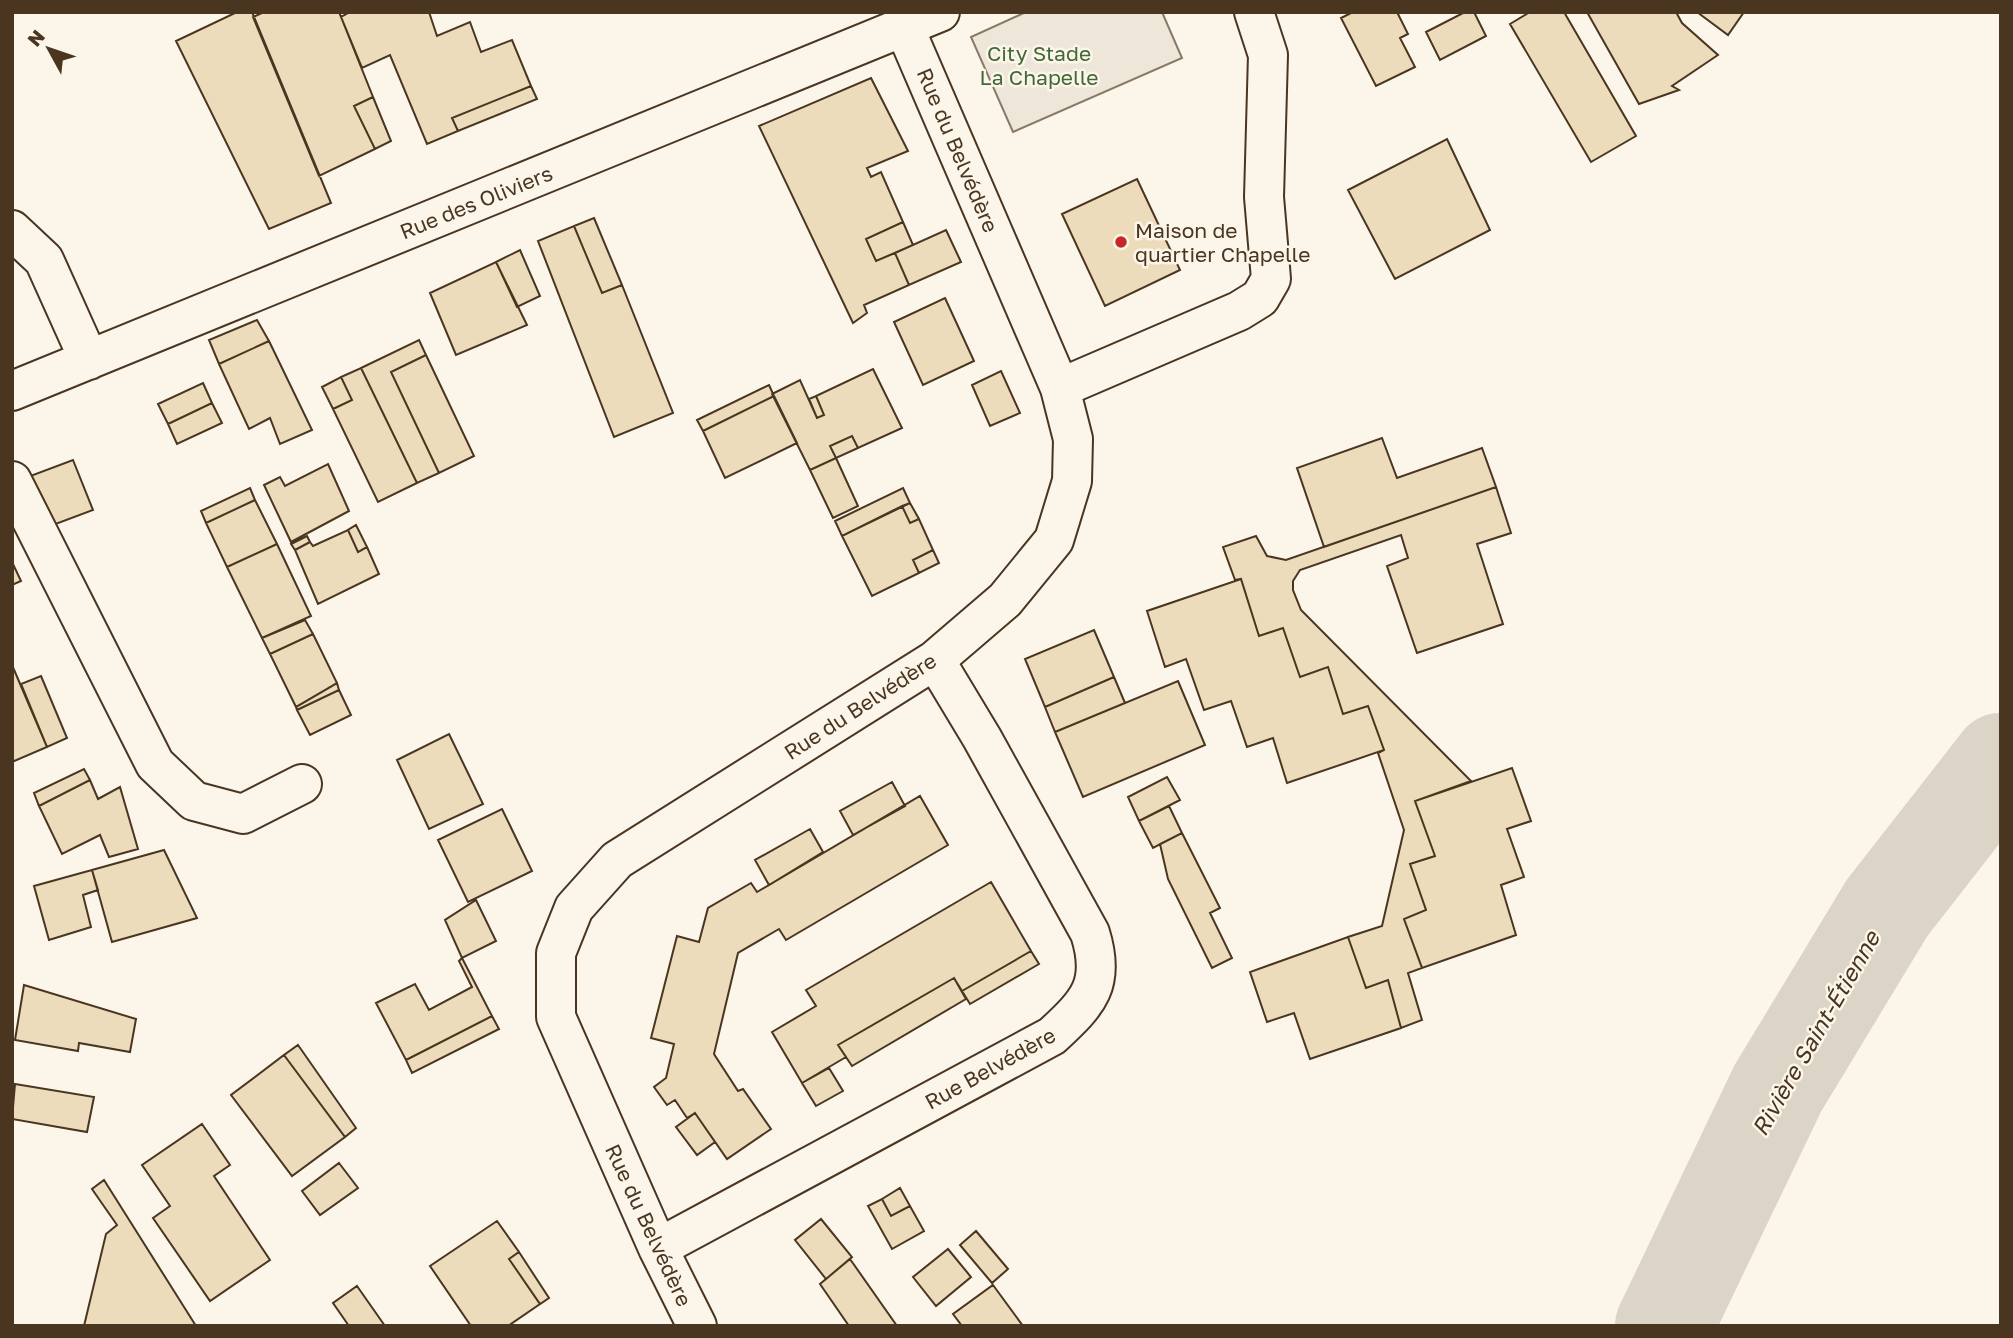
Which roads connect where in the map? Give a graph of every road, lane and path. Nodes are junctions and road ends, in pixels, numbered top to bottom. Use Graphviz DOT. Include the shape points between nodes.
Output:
graph roads {
  1 [pos="940,12"];
  2 [pos="1254,12"];
  3 [pos="905,29"];
  4 [pos="12,230"];
  5 [pos="89,360"];
  6 [pos="1060,388"];
  7 [pos="12,391"];
  8 [pos="12,481"];
  9 [pos="934,660"];
  10 [pos="302,784"];
  11 [pos="658,1248"];
  12 [pos="697,1326"];
  1 -- 3 [label="street, Rue des Oliviers"];
  2 -- 6 [label="street" via="1268,55 1264,197 1271,279 1260,298 1239,311"];
  3 -- 5 [label="street, Rue des Oliviers"];
  3 -- 6 [label="street, Rue du Belvédère"];
  4 -- 5 [label="street" via="44,260"];
  5 -- 7 [label="street, Rue des Oliviers"];
  6 -- 9 [label="street, Rue du Belvédère" via="1073,439 1072,481 1054,540 1005,600"];
  8 -- 10 [label="street" via="155,764 194,801 243,814"];
  9 -- 11 [label="street, Rue du Belvédère" via="617,860 574,908 556,953 556,1017"];
  9 -- 11 [label="street, Rue Belvédère" via="1090,933 1097,956 1092,993 1052,1036"];
  11 -- 12 [label="street, Rue du Belvédère"];
}
